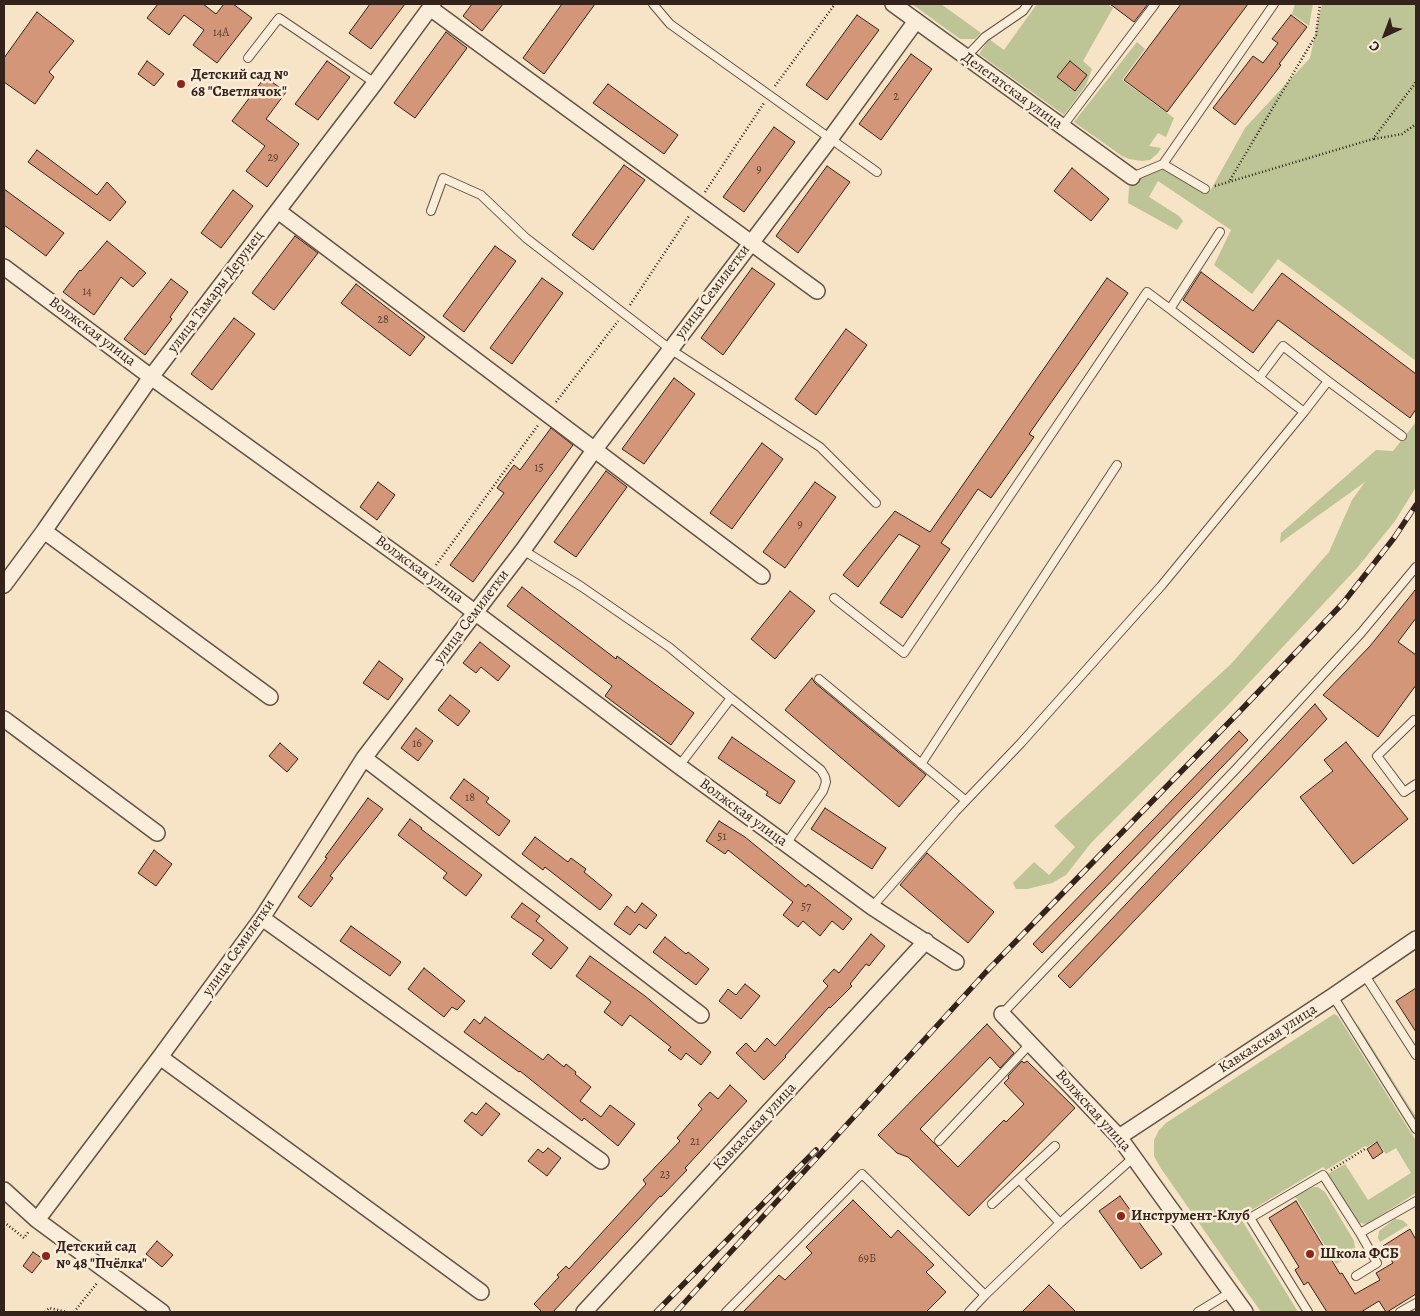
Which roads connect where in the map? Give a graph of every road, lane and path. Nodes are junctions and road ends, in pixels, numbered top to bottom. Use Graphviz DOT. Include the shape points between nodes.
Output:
graph roads {
  1 [pos="653,4"];
  2 [pos="835,4"];
  3 [pos="893,4"];
  4 [pos="1028,4"];
  5 [pos="1155,4"];
  6 [pos="1274,4"];
  7 [pos="1320,4"];
  8 [pos="431,6"];
  9 [pos="916,21"];
  10 [pos="966,57"];
  11 [pos="248,58"];
  12 [pos="1416,82"];
  13 [pos="375,83"];
  14 [pos="771,92"];
  15 [pos="766,100"];
  16 [pos="1416,124"];
  17 [pos="1062,127"];
  18 [pos="830,139"];
  19 [pos="1373,139"];
  20 [pos="1163,164"];
  21 [pos="877,172"];
  22 [pos="1132,177"];
  23 [pos="1229,181"];
  24 [pos="1205,189"];
  25 [pos="697,204"];
  26 [pos="278,211"];
  27 [pos="431,211"];
  28 [pos="1220,232"];
  29 [pos="750,244"];
  30 [pos="4,267"];
  31 [pos="817,291"];
  32 [pos="1170,309"];
  33 [pos="625,313"];
  34 [pos="670,349"];
  35 [pos="152,377"];
  36 [pos="1259,378"];
  37 [pos="1328,380"];
  38 [pos="1304,412"];
  39 [pos="547,413"];
  40 [pos="1402,436"];
  41 [pos="594,449"];
  42 [pos="1117,465"];
  43 [pos="876,503"];
  44 [pos="44,531"];
  45 [pos="523,550"];
  46 [pos="1416,567"];
  47 [pos="762,576"];
  48 [pos="428,577"];
  49 [pos="4,585"];
  50 [pos="834,598"];
  51 [pos="476,612"];
  52 [pos="819,678"];
  53 [pos="270,697"];
  54 [pos="731,698"];
  55 [pos="4,719"];
  56 [pos="1416,721"];
  57 [pos="364,758"];
  58 [pos="921,764"];
  59 [pos="679,766"];
  60 [pos="1416,784"];
  61 [pos="965,800"];
  62 [pos="157,833"];
  63 [pos="786,844"];
  64 [pos="872,907"];
  65 [pos="262,918"];
  66 [pos="1416,939"];
  67 [pos="926,941"];
  68 [pos="956,962"];
  69 [pos="1364,974"];
  70 [pos="1333,996"];
  71 [pos="1002,1014"];
  72 [pos="701,1015"];
  73 [pos="1030,1044"];
  74 [pos="1416,1055"];
  75 [pos="160,1057"];
  76 [pos="1416,1129"];
  77 [pos="1119,1137"];
  78 [pos="939,1141"];
  79 [pos="1055,1146"];
  80 [pos="1365,1149"];
  81 [pos="1134,1157"];
  82 [pos="601,1161"];
  83 [pos="1323,1175"];
  84 [pos="1020,1179"];
  85 [pos="4,1190"];
  86 [pos="1416,1201"];
  87 [pos="992,1204"];
  88 [pos="37,1220"];
  89 [pos="4,1222"];
  90 [pos="1060,1223"];
  91 [pos="1360,1233"];
  92 [pos="106,1270"];
  93 [pos="1356,1276"];
  94 [pos="481,1292"];
  95 [pos="1231,1292"];
  96 [pos="985,1295"];
  97 [pos="1416,1303"];
  98 [pos="45,1312"];
  99 [pos="67,1312"];
  100 [pos="74,1312"];
  101 [pos="162,1312"];
  102 [pos="584,1312"];
  103 [pos="726,1312"];
  104 [pos="969,1312"];
  105 [pos="1198,1312"];
  106 [pos="1245,1312"];
  107 [pos="1308,1312"];
  108 [pos="1400,1312"];
  1 -- 18 [label="lane" via="670,24"];
  2 -- 14 [label="path"];
  3 -- 9 [label="street, Делегатская улица"];
  4 -- 10 [label="lane" via="1023,11 985,37"];
  5 -- 17 [label="lane"];
  6 -- 20 [label="lane"];
  7 -- 23 [label="path" via="1316,35"];
  8 -- 13 [label="street, улица Тамары Дерунец"];
  8 -- 25 [label="street"];
  9 -- 10 [label="street, Делегатская улица"];
  9 -- 18 [label="street, улица Семилетки"];
  10 -- 17 [label="street, Делегатская улица"];
  11 -- 13 [label="lane" via="279,18"];
  12 -- 19 [label="path"];
  13 -- 26 [label="street, улица Тамары Дерунец"];
  15 -- 25 [label="path"];
  16 -- 19 [label="path" via="1402,134"];
  17 -- 22 [label="street, Делегатская улица"];
  18 -- 21 [label="lane"];
  18 -- 29 [label="street, улица Семилетки"];
  19 -- 23 [label="path"];
  20 -- 22 [label="lane"];
  20 -- 24 [label="lane"];
  23 -- 24 [label="path"];
  25 -- 29 [label="street"];
  25 -- 33 [label="path"];
  26 -- 35 [label="street, улица Тамары Дерунец"];
  26 -- 39 [label="street"];
  27 -- 33 [label="lane" via="443,178 481,195 526,238"];
  28 -- 32 [label="lane"];
  29 -- 31 [label="street"];
  29 -- 34 [label="street, улица Семилетки"];
  30 -- 35 [label="street, Волжская улица"];
  32 -- 36 [label="lane"];
  32 -- 50 [label="lane" via="1147,292 904,652"];
  33 -- 34 [label="lane"];
  33 -- 39 [label="path"];
  34 -- 41 [label="street, улица Семилетки"];
  34 -- 43 [label="lane" via="820,447"];
  35 -- 44 [label="street, улица Тамары Дерунец"];
  35 -- 48 [label="street, Волжская улица"];
  36 -- 37 [label="lane" via="1282,346"];
  36 -- 38 [label="lane"];
  37 -- 38 [label="lane"];
  37 -- 40 [label="lane"];
  38 -- 61 [label="lane" via="1162,585 1021,743"];
  39 -- 41 [label="street"];
  39 -- 48 [label="path"];
  41 -- 45 [label="street, улица Семилетки"];
  41 -- 47 [label="street"];
  42 -- 58 [label="lane"];
  44 -- 49 [label="street, улица Тамары Дерунец"];
  44 -- 53 [label="street"];
  45 -- 51 [label="street, улица Семилетки"];
  45 -- 54 [label="lane" via="669,648"];
  46 -- 71 [label="lane" via="1361,633 1237,768"];
  48 -- 51 [label="street, Волжская улица"];
  51 -- 57 [label="street, улица Семилетки"];
  51 -- 59 [label="street, Волжская улица"];
  52 -- 58 [label="lane"];
  54 -- 59 [label="lane"];
  54 -- 63 [label="lane" via="821,770 825,777 822,791"];
  55 -- 62 [label="street"];
  56 -- 60 [label="lane" via="1377,756 1404,792"];
  57 -- 65 [label="street, улица Семилетки"];
  57 -- 72 [label="street"];
  58 -- 61 [label="lane"];
  59 -- 63 [label="street, Волжская улица"];
  61 -- 64 [label="lane"];
  63 -- 64 [label="street, Волжская улица"];
  64 -- 67 [label="street, Волжская улица"];
  65 -- 75 [label="street, улица Семилетки"];
  65 -- 82 [label="street"];
  66 -- 69 [label="street, Кавказская улица"];
  67 -- 68 [label="street, Волжская улица"];
  67 -- 102 [label="street, Кавказская улица"];
  69 -- 70 [label="street, Кавказская улица"];
  69 -- 74 [label="lane"];
  70 -- 76 [label="lane"];
  70 -- 77 [label="street, Кавказская улица"];
  71 -- 73 [label="street, Волжская улица"];
  73 -- 77 [label="street, Волжская улица"];
  73 -- 78 [label="lane"];
  75 -- 88 [label="street, улица Семилетки"];
  75 -- 94 [label="street"];
  77 -- 81 [label="street, Волжская улица"];
  79 -- 84 [label="lane"];
  80 -- 83 [label="path"];
  81 -- 90 [label="lane"];
  81 -- 95 [label="street, Волжская улица"];
  83 -- 91 [label="lane"];
  83 -- 107 [label="lane" via="1250,1218"];
  84 -- 87 [label="lane"];
  84 -- 90 [label="lane"];
  85 -- 88 [label="street"];
  86 -- 91 [label="lane"];
  88 -- 89 [label="path" via="24,1238"];
  88 -- 92 [label="street"];
  90 -- 96 [label="lane"];
  91 -- 93 [label="lane" via="1377,1263"];
  92 -- 100 [label="path"];
  92 -- 101 [label="street"];
  95 -- 105 [label="lane"];
  95 -- 106 [label="street, Волжская улица"];
  96 -- 103 [label="lane" via="862,1174"];
  96 -- 104 [label="lane"];
  97 -- 108 [label="lane"];
  98 -- 99 [label="path" via="49,1308"];
}
